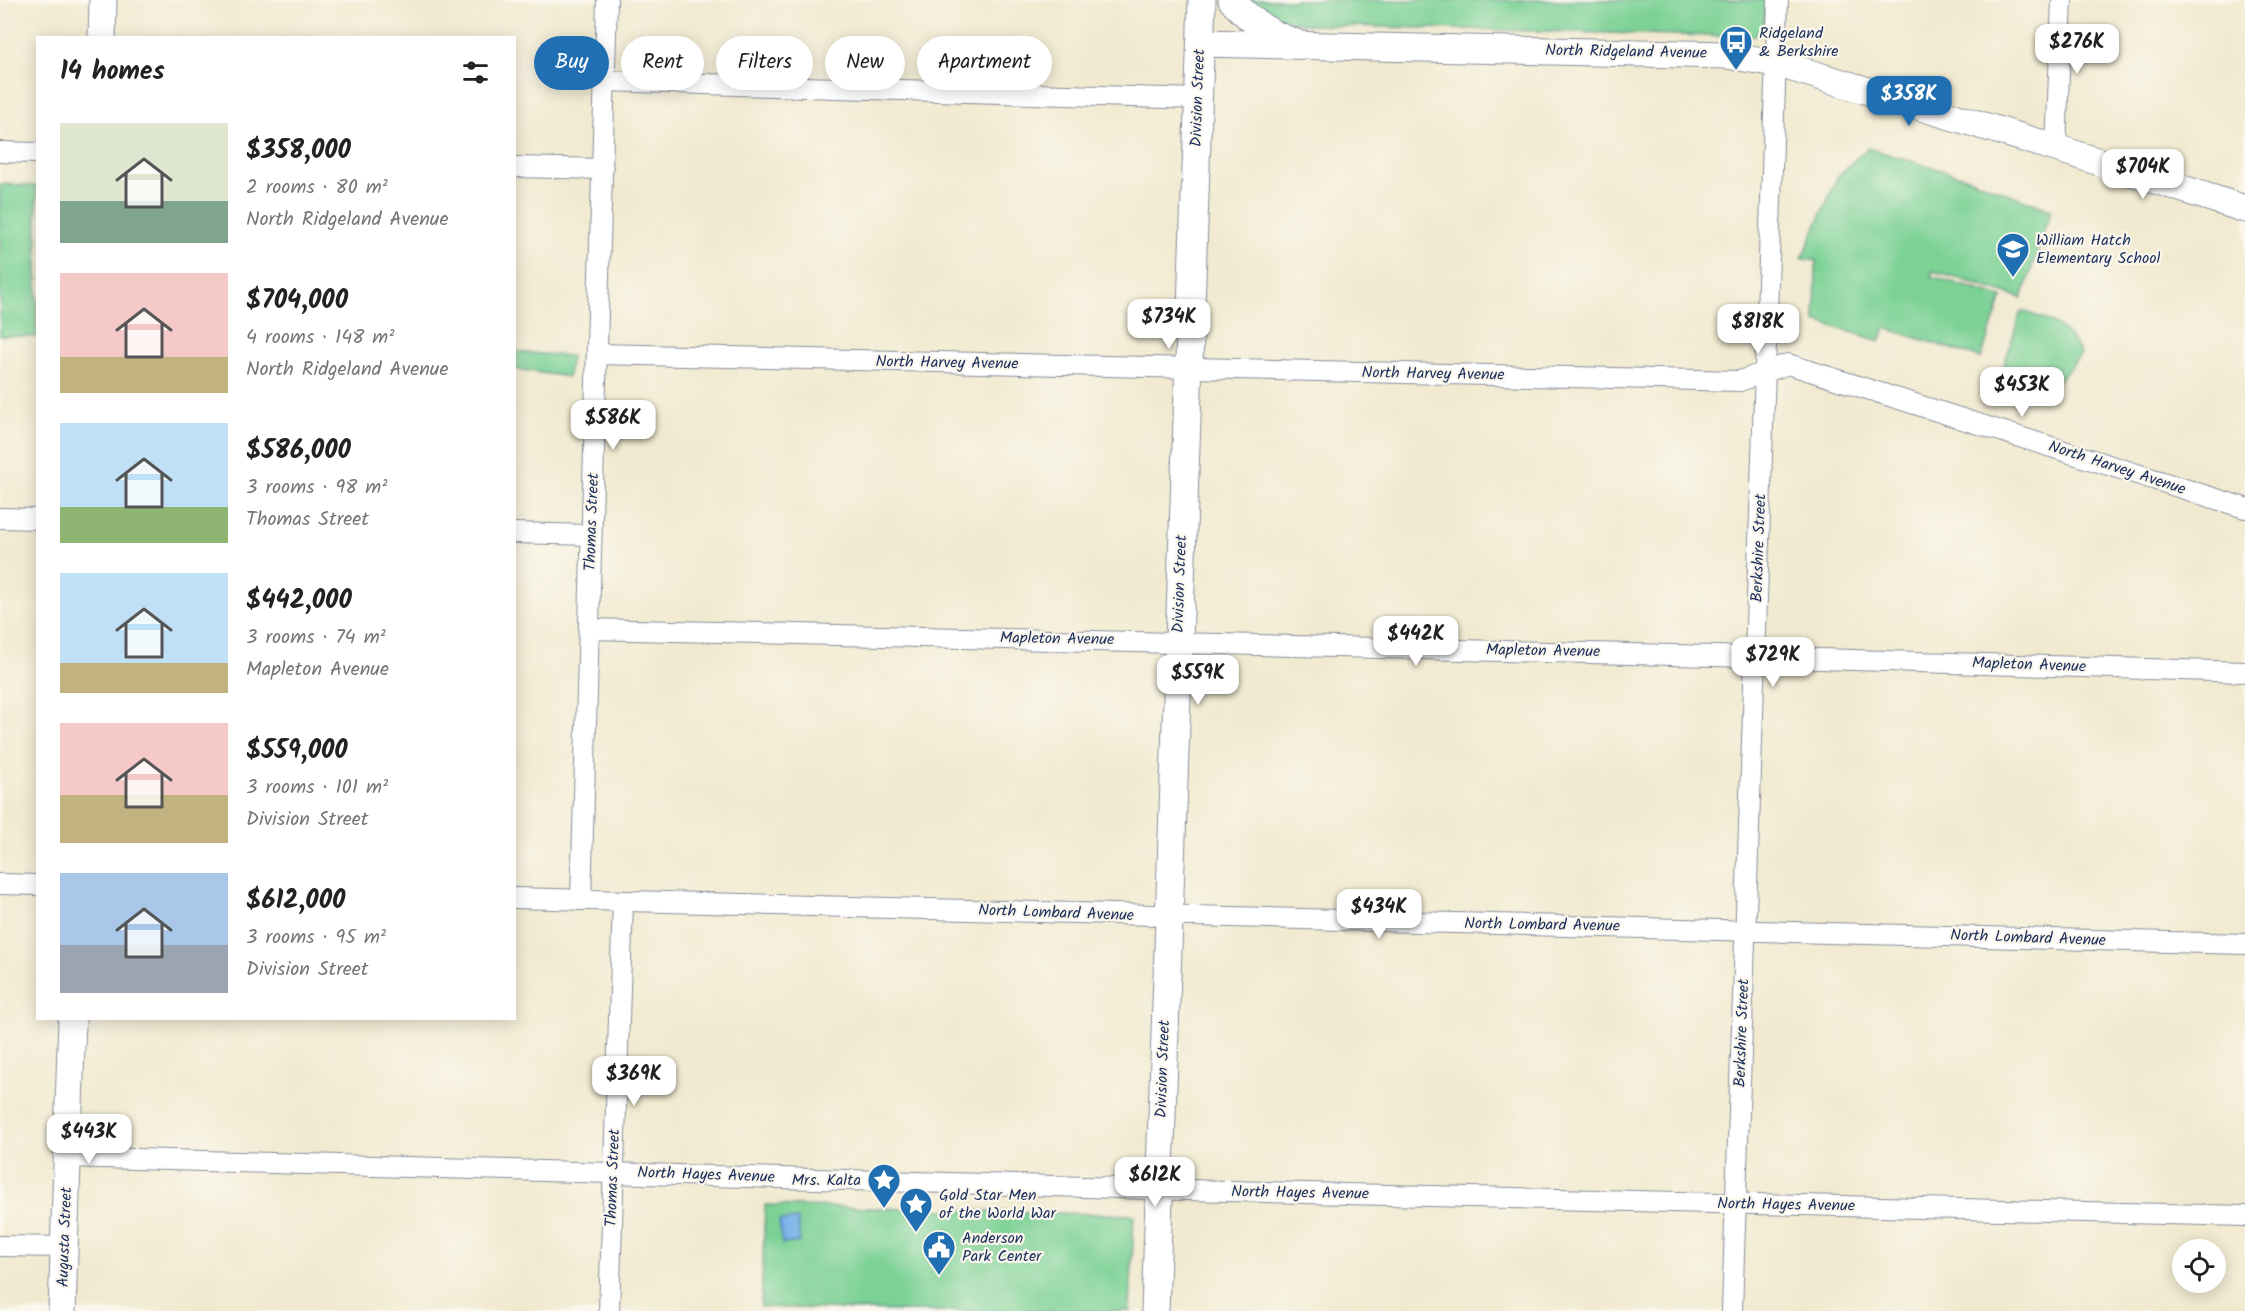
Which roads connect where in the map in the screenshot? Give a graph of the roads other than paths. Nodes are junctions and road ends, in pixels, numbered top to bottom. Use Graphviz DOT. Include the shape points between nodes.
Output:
graph roads {
  1 [pos="103,0"];
  2 [pos="608,0"];
  3 [pos="1202,0"];
  4 [pos="1232,0"];
  5 [pos="1778,0"];
  6 [pos="2062,0"];
  7 [pos="102,36"];
  8 [pos="607,36"];
  9 [pos="1201,43"];
  10 [pos="1304,45"];
  11 [pos="1776,63"];
  12 [pos="609,81"];
  13 [pos="605,90"];
  14 [pos="1198,99"];
  15 [pos="2056,148"];
  16 [pos="0,152"];
  17 [pos="36,153"];
  18 [pos="516,167"];
  19 [pos="603,169"];
  20 [pos="2245,209"];
  21 [pos="597,354"];
  22 [pos="1187,369"];
  23 [pos="1765,373"];
  24 [pos="2245,508"];
  25 [pos="0,518"];
  26 [pos="36,519"];
  27 [pos="516,533"];
  28 [pos="591,535"];
  29 [pos="589,629"];
  30 [pos="1178,642"];
  31 [pos="1755,657"];
  32 [pos="2245,672"];
  33 [pos="0,884"];
  34 [pos="36,885"];
  35 [pos="516,898"];
  36 [pos="581,900"];
  37 [pos="623,902"];
  38 [pos="1169,916"];
  39 [pos="1746,930"];
  40 [pos="2245,944"];
  41 [pos="72,1020"];
  42 [pos="67,1157"];
  43 [pos="614,1172"];
  44 [pos="1159,1189"];
  45 [pos="1736,1204"];
  46 [pos="2245,1216"];
  47 [pos="0,1246"];
  48 [pos="64,1247"];
  49 [pos="62,1311"];
  50 [pos="609,1311"];
  51 [pos="1155,1311"];
  52 [pos="1732,1311"];
  1 -- 7 [label="street"];
  2 -- 8 [label="street, Thomas Street"];
  3 -- 9 [label="street, Division Street"];
  4 -- 10 [label="street" via="1247,17 1281,38"];
  5 -- 11 [label="street, Berkshire Street"];
  6 -- 15 [label="street"];
  9 -- 10 [label="street, North Ridgeland Avenue"];
  9 -- 14 [label="street, Division Street"];
  10 -- 11 [label="street, North Ridgeland Avenue" via="1726,55"];
  11 -- 15 [label="street, North Ridgeland Avenue"];
  11 -- 23 [label="street, Berkshire Street"];
  12 -- 14 [label="street"];
  13 -- 19 [label="street, Thomas Street"];
  14 -- 22 [label="street, Division Street"];
  15 -- 20 [label="street, North Ridgeland Avenue"];
  16 -- 17 [label="street"];
  18 -- 19 [label="street"];
  19 -- 21 [label="street, Thomas Street"];
  21 -- 22 [label="street, North Harvey Avenue"];
  21 -- 28 [label="street, Thomas Street"];
  22 -- 23 [label="street, North Harvey Avenue" via="1740,381"];
  22 -- 30 [label="street, Division Street"];
  23 -- 24 [label="street, North Harvey Avenue" via="1788,364"];
  23 -- 31 [label="street, Berkshire Street"];
  25 -- 26 [label="street"];
  27 -- 28 [label="street"];
  28 -- 29 [label="street, Thomas Street"];
  29 -- 30 [label="street, Mapleton Avenue"];
  29 -- 36 [label="street, Thomas Street"];
  30 -- 31 [label="street, Mapleton Avenue"];
  30 -- 38 [label="street, Division Street"];
  31 -- 32 [label="street, Mapleton Avenue"];
  31 -- 39 [label="street, Berkshire Street"];
  33 -- 34 [label="street"];
  35 -- 36 [label="street, North Lombard Avenue"];
  36 -- 37 [label="street, North Lombard Avenue"];
  37 -- 38 [label="street, North Lombard Avenue"];
  37 -- 43 [label="street, Thomas Street"];
  38 -- 39 [label="street, North Lombard Avenue"];
  38 -- 44 [label="street, Division Street"];
  39 -- 40 [label="street, North Lombard Avenue"];
  39 -- 45 [label="street, Berkshire Street"];
  41 -- 42 [label="street, Augusta Street"];
  42 -- 43 [label="street, North Hayes Avenue"];
  42 -- 48 [label="street, Augusta Street"];
  43 -- 44 [label="street, North Hayes Avenue"];
  43 -- 50 [label="street, Thomas Street"];
  44 -- 45 [label="street, North Hayes Avenue"];
  44 -- 51 [label="street, Division Street"];
  45 -- 46 [label="street, North Hayes Avenue"];
  45 -- 52 [label="street, Berkshire Street"];
  47 -- 48 [label="street"];
  48 -- 49 [label="street, Augusta Street"];
}
